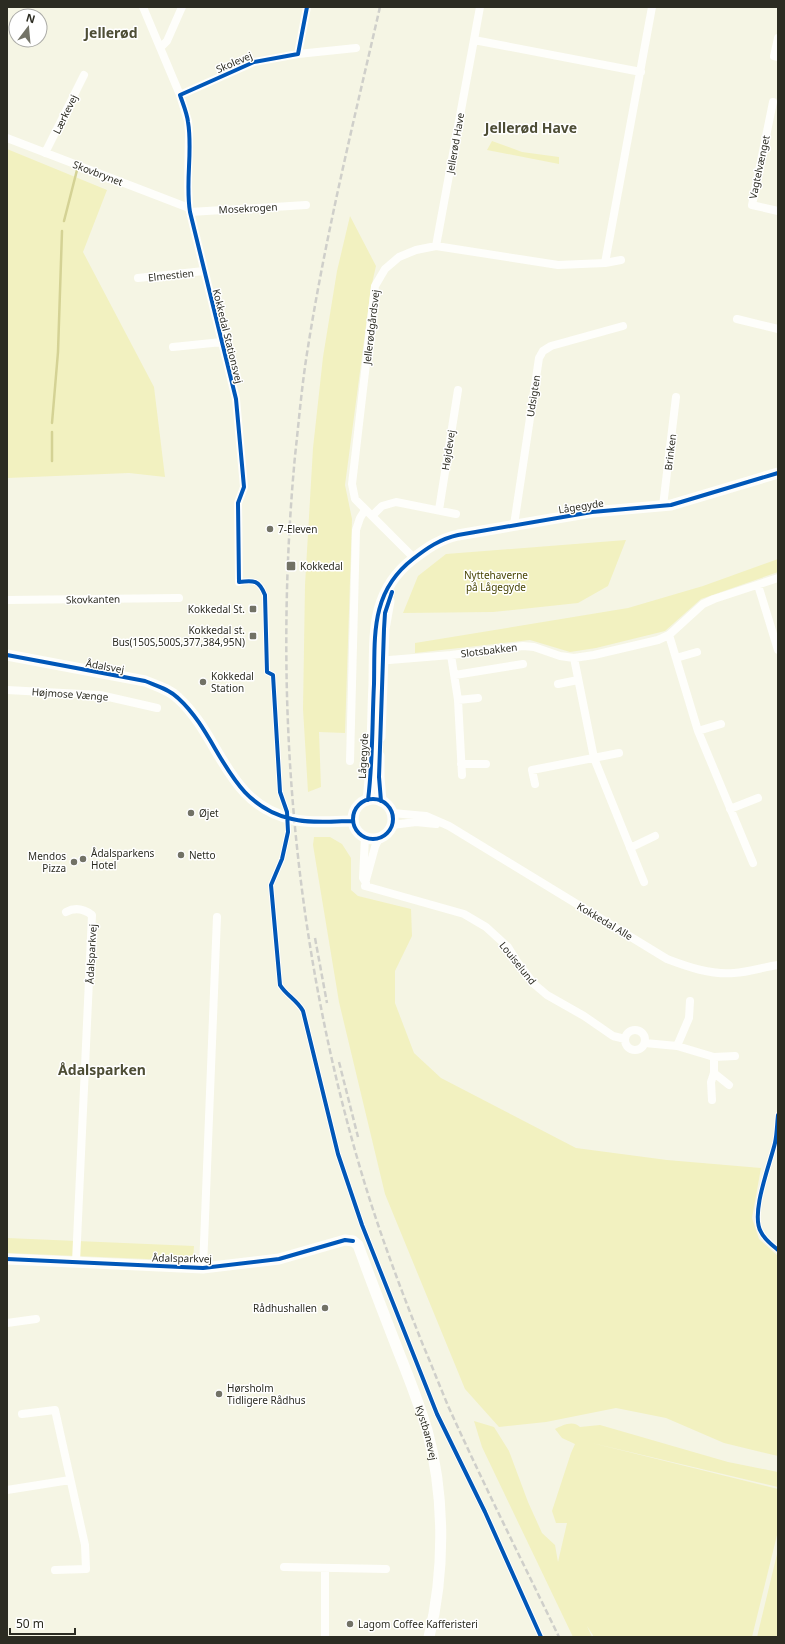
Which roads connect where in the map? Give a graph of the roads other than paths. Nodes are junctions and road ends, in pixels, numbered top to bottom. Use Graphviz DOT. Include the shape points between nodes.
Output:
graph roads {
  1 [pos="143,7"];
  2 [pos="182,7"];
  3 [pos="307,7"];
  4 [pos="480,7"];
  5 [pos="652,7"];
  6 [pos="778,38"];
  7 [pos="474,40"];
  8 [pos="161,47"];
  9 [pos="356,48"];
  10 [pos="298,54"];
  11 [pos="778,57"];
  12 [pos="640,72"];
  13 [pos="84,74"];
  14 [pos="180,95"];
  15 [pos="773,102"];
  16 [pos="7,138"];
  17 [pos="45,153"];
  18 [pos="306,205"];
  19 [pos="190,210"];
  20 [pos="778,211"];
  21 [pos="436,246"];
  22 [pos="621,260"];
  23 [pos="605,263"];
  24 [pos="204,271"];
  25 [pos="138,278"];
  26 [pos="737,318"];
  27 [pos="623,326"];
  28 [pos="778,329"];
  29 [pos="222,342"];
  30 [pos="173,347"];
  31 [pos="458,390"];
  32 [pos="676,397"];
  33 [pos="778,474"];
  34 [pos="663,506"];
  35 [pos="365,510"];
  36 [pos="439,510"];
  37 [pos="456,514"];
  38 [pos="372,516"];
  39 [pos="514,525"];
  40 [pos="414,558"];
  41 [pos="778,578"];
  42 [pos="239,582"];
  43 [pos="758,585"];
  44 [pos="178,598"];
  45 [pos="7,600"];
  46 [pos="669,635"];
  47 [pos="778,650"];
  48 [pos="697,652"];
  49 [pos="451,654"];
  50 [pos="7,655"];
  51 [pos="574,658"];
  52 [pos="676,658"];
  53 [pos="379,661"];
  54 [pos="523,664"];
  55 [pos="455,675"];
  56 [pos="578,680"];
  57 [pos="558,684"];
  58 [pos="7,690"];
  59 [pos="478,698"];
  60 [pos="458,700"];
  61 [pos="157,708"];
  62 [pos="721,724"];
  63 [pos="698,731"];
  64 [pos="618,752"];
  65 [pos="594,758"];
  66 [pos="350,761"];
  67 [pos="461,764"];
  68 [pos="486,764"];
  69 [pos="462,775"];
  70 [pos="535,784"];
  71 [pos="758,798"];
  72 [pos="368,800"];
  73 [pos="381,801"];
  74 [pos="730,809"];
  75 [pos="392,813"];
  76 [pos="353,821"];
  77 [pos="445,824"];
  78 [pos="392,825"];
  79 [pos="655,836"];
  80 [pos="365,837"];
  81 [pos="379,838"];
  82 [pos="630,848"];
  83 [pos="753,863"];
  84 [pos="644,882"];
  85 [pos="366,883"];
  86 [pos="66,912"];
  87 [pos="217,917"];
  88 [pos="778,965"];
  89 [pos="690,1001"];
  90 [pos="625,1039"];
  91 [pos="645,1043"];
  92 [pos="677,1046"];
  93 [pos="735,1056"];
  94 [pos="714,1057"];
  95 [pos="714,1073"];
  96 [pos="729,1085"];
  97 [pos="712,1100"];
  98 [pos="352,1241"];
  99 [pos="7,1259"];
  100 [pos="76,1262"];
  101 [pos="203,1268"];
  102 [pos="36,1319"];
  103 [pos="7,1323"];
  104 [pos="22,1414"];
  105 [pos="70,1480"];
  106 [pos="7,1490"];
  107 [pos="284,1567"];
  108 [pos="326,1568"];
  109 [pos="386,1569"];
  110 [pos="55,1570"];
  111 [pos="325,1637"];
  112 [pos="429,1637"];
  1 -- 8 [label="street, Kokkedal Stationsvej"];
  2 -- 8 [label="street" via="167,41"];
  3 -- 10 [label="street"];
  4 -- 7 [label="street, Jellerød Have"];
  5 -- 12 [label="street"];
  6 -- 11 [label="street" via="774,56"];
  7 -- 12 [label="street"];
  7 -- 21 [label="street, Jellerød Have"];
  8 -- 14 [label="street, Kokkedal Stationsvej"];
  9 -- 10 [label="street, Skolevej"];
  10 -- 14 [label="street, Skolevej" via="254,62"];
  12 -- 23 [label="street"];
  13 -- 17 [label="street, Lærkevej"];
  14 -- 19 [label="street, Kokkedal Stationsvej" via="188,121"];
  15 -- 20 [label="street, Vagtelvænget" via="752,205"];
  16 -- 17 [label="street, Skovbrynet"];
  17 -- 19 [label="street, Skovbrynet"];
  18 -- 19 [label="street, Mosekrogen"];
  19 -- 24 [label="street, Kokkedal Stationsvej"];
  21 -- 23 [label="street, Jellerødgårdsvej" via="558,265"];
  21 -- 35 [label="street, Jellerødgårdsvej" via="399,257 385,270 375,286 352,484 355,499"];
  22 -- 23 [label="street, Jellerødgårdsvej"];
  24 -- 25 [label="street, Elmestien"];
  24 -- 29 [label="street, Kokkedal Stationsvej"];
  26 -- 28 [label="street"];
  27 -- 39 [label="street, Udsigten" via="552,346 543,351 539,358"];
  29 -- 30 [label="street"];
  29 -- 42 [label="street, Kokkedal Stationsvej" via="236,399 244,487 238,503"];
  31 -- 36 [label="street, Højdevej"];
  32 -- 34 [label="street, Brinken"];
  33 -- 34 [label="street, Lågegyde" via="686,502"];
  34 -- 39 [label="street, Lågegyde" via="596,512"];
  35 -- 38 [label="street, Jellerødgårdsvej"];
  35 -- 66 [label="street, Lågegyde" via="356,530"];
  36 -- 37 [label="street"];
  36 -- 38 [label="street" via="396,502 382,506"];
  38 -- 40 [label="street, Jellerødgårdsvej"];
  39 -- 40 [label="street, Lågegyde" via="447,538 426,548"];
  40 -- 53 [label="street, Lågegyde" via="389,599"];
  40 -- 53 [label="street, Lågegyde" via="390,583 379,608 375,629"];
  41 -- 43 [label="street, Slotsbakken"];
  43 -- 46 [label="street, Slotsbakken" via="703,604"];
  43 -- 47 [label="street"];
  44 -- 45 [label="street, Skovkanten"];
  46 -- 51 [label="street, Slotsbakken" via="622,649"];
  46 -- 52 [label="street"];
  48 -- 52 [label="street"];
  49 -- 51 [label="street, Slotsbakken" via="523,646"];
  49 -- 53 [label="street, Slotsbakken"];
  49 -- 55 [label="street, Slotsbakken"];
  50 -- 76 [label="street, Ådalsvej" via="152,684 164,689 177,696 190,710 235,782 262,807 292,819"];
  51 -- 56 [label="street"];
  52 -- 63 [label="street"];
  53 -- 72 [label="street, Lågegyde"];
  53 -- 73 [label="street, Lågegyde"];
  54 -- 55 [label="street, Slotsbakken"];
  55 -- 60 [label="street, Slotsbakken"];
  56 -- 57 [label="street"];
  56 -- 65 [label="street"];
  58 -- 61 [label="street, Højmose Vænge" via="100,695"];
  59 -- 60 [label="street"];
  60 -- 67 [label="street, Slotsbakken"];
  62 -- 63 [label="street"];
  63 -- 74 [label="street"];
  64 -- 65 [label="street"];
  65 -- 70 [label="street" via="532,770"];
  65 -- 82 [label="street"];
  67 -- 68 [label="street"];
  67 -- 69 [label="street, Slotsbakken"];
  71 -- 74 [label="street"];
  72 -- 73 [label="street"];
  72 -- 76 [label="street" via="357,808"];
  73 -- 75 [label="street"];
  74 -- 83 [label="street"];
  75 -- 77 [label="street, Kokkedal Alle" via="426,816"];
  75 -- 78 [label="street"];
  76 -- 80 [label="street" via="357,830"];
  77 -- 78 [label="street, Kokkedal Alle" via="416,822"];
  77 -- 88 [label="street, Kokkedal Alle" via="667,959 689,968 711,972 734,973"];
  78 -- 81 [label="street" via="387,833"];
  79 -- 82 [label="street"];
  80 -- 81 [label="street"];
  80 -- 85 [label="street" via="363,878"];
  81 -- 85 [label="street"];
  82 -- 84 [label="street"];
  85 -- 90 [label="street, Louiselund" via="365,886 464,914 486,927 508,947 534,984 547,995 613,1036"];
  86 -- 100 [label="street, Ådalsparkvej" via="71,909 85,910 92,915"];
  87 -- 101 [label="street, Ådalsparkvej"];
  89 -- 92 [label="street" via="689,1018"];
  90 -- 91 [label="street" via="626,1046 632,1050 638,1050"];
  90 -- 91 [label="street" via="630,1031 636,1030 644,1036"];
  91 -- 92 [label="street"];
  92 -- 94 [label="street"];
  93 -- 94 [label="street"];
  94 -- 95 [label="street"];
  95 -- 96 [label="street"];
  95 -- 97 [label="street" via="711,1082"];
  98 -- 101 [label="street, Ådalsparkvej" via="345,1240 279,1259"];
  98 -- 112 [label="street, Kystbanevej" via="358,1245 427,1431 434,1468 442,1545 439,1582"];
  99 -- 100 [label="street, Ådalsparkvej"];
  100 -- 101 [label="street, Ådalsparkvej"];
  102 -- 103 [label="street"];
  104 -- 105 [label="street" via="55,1410"];
  105 -- 106 [label="street"];
  105 -- 110 [label="street" via="85,1546 86,1569"];
  107 -- 108 [label="street"];
  108 -- 109 [label="street"];
  108 -- 111 [label="street"];
}
